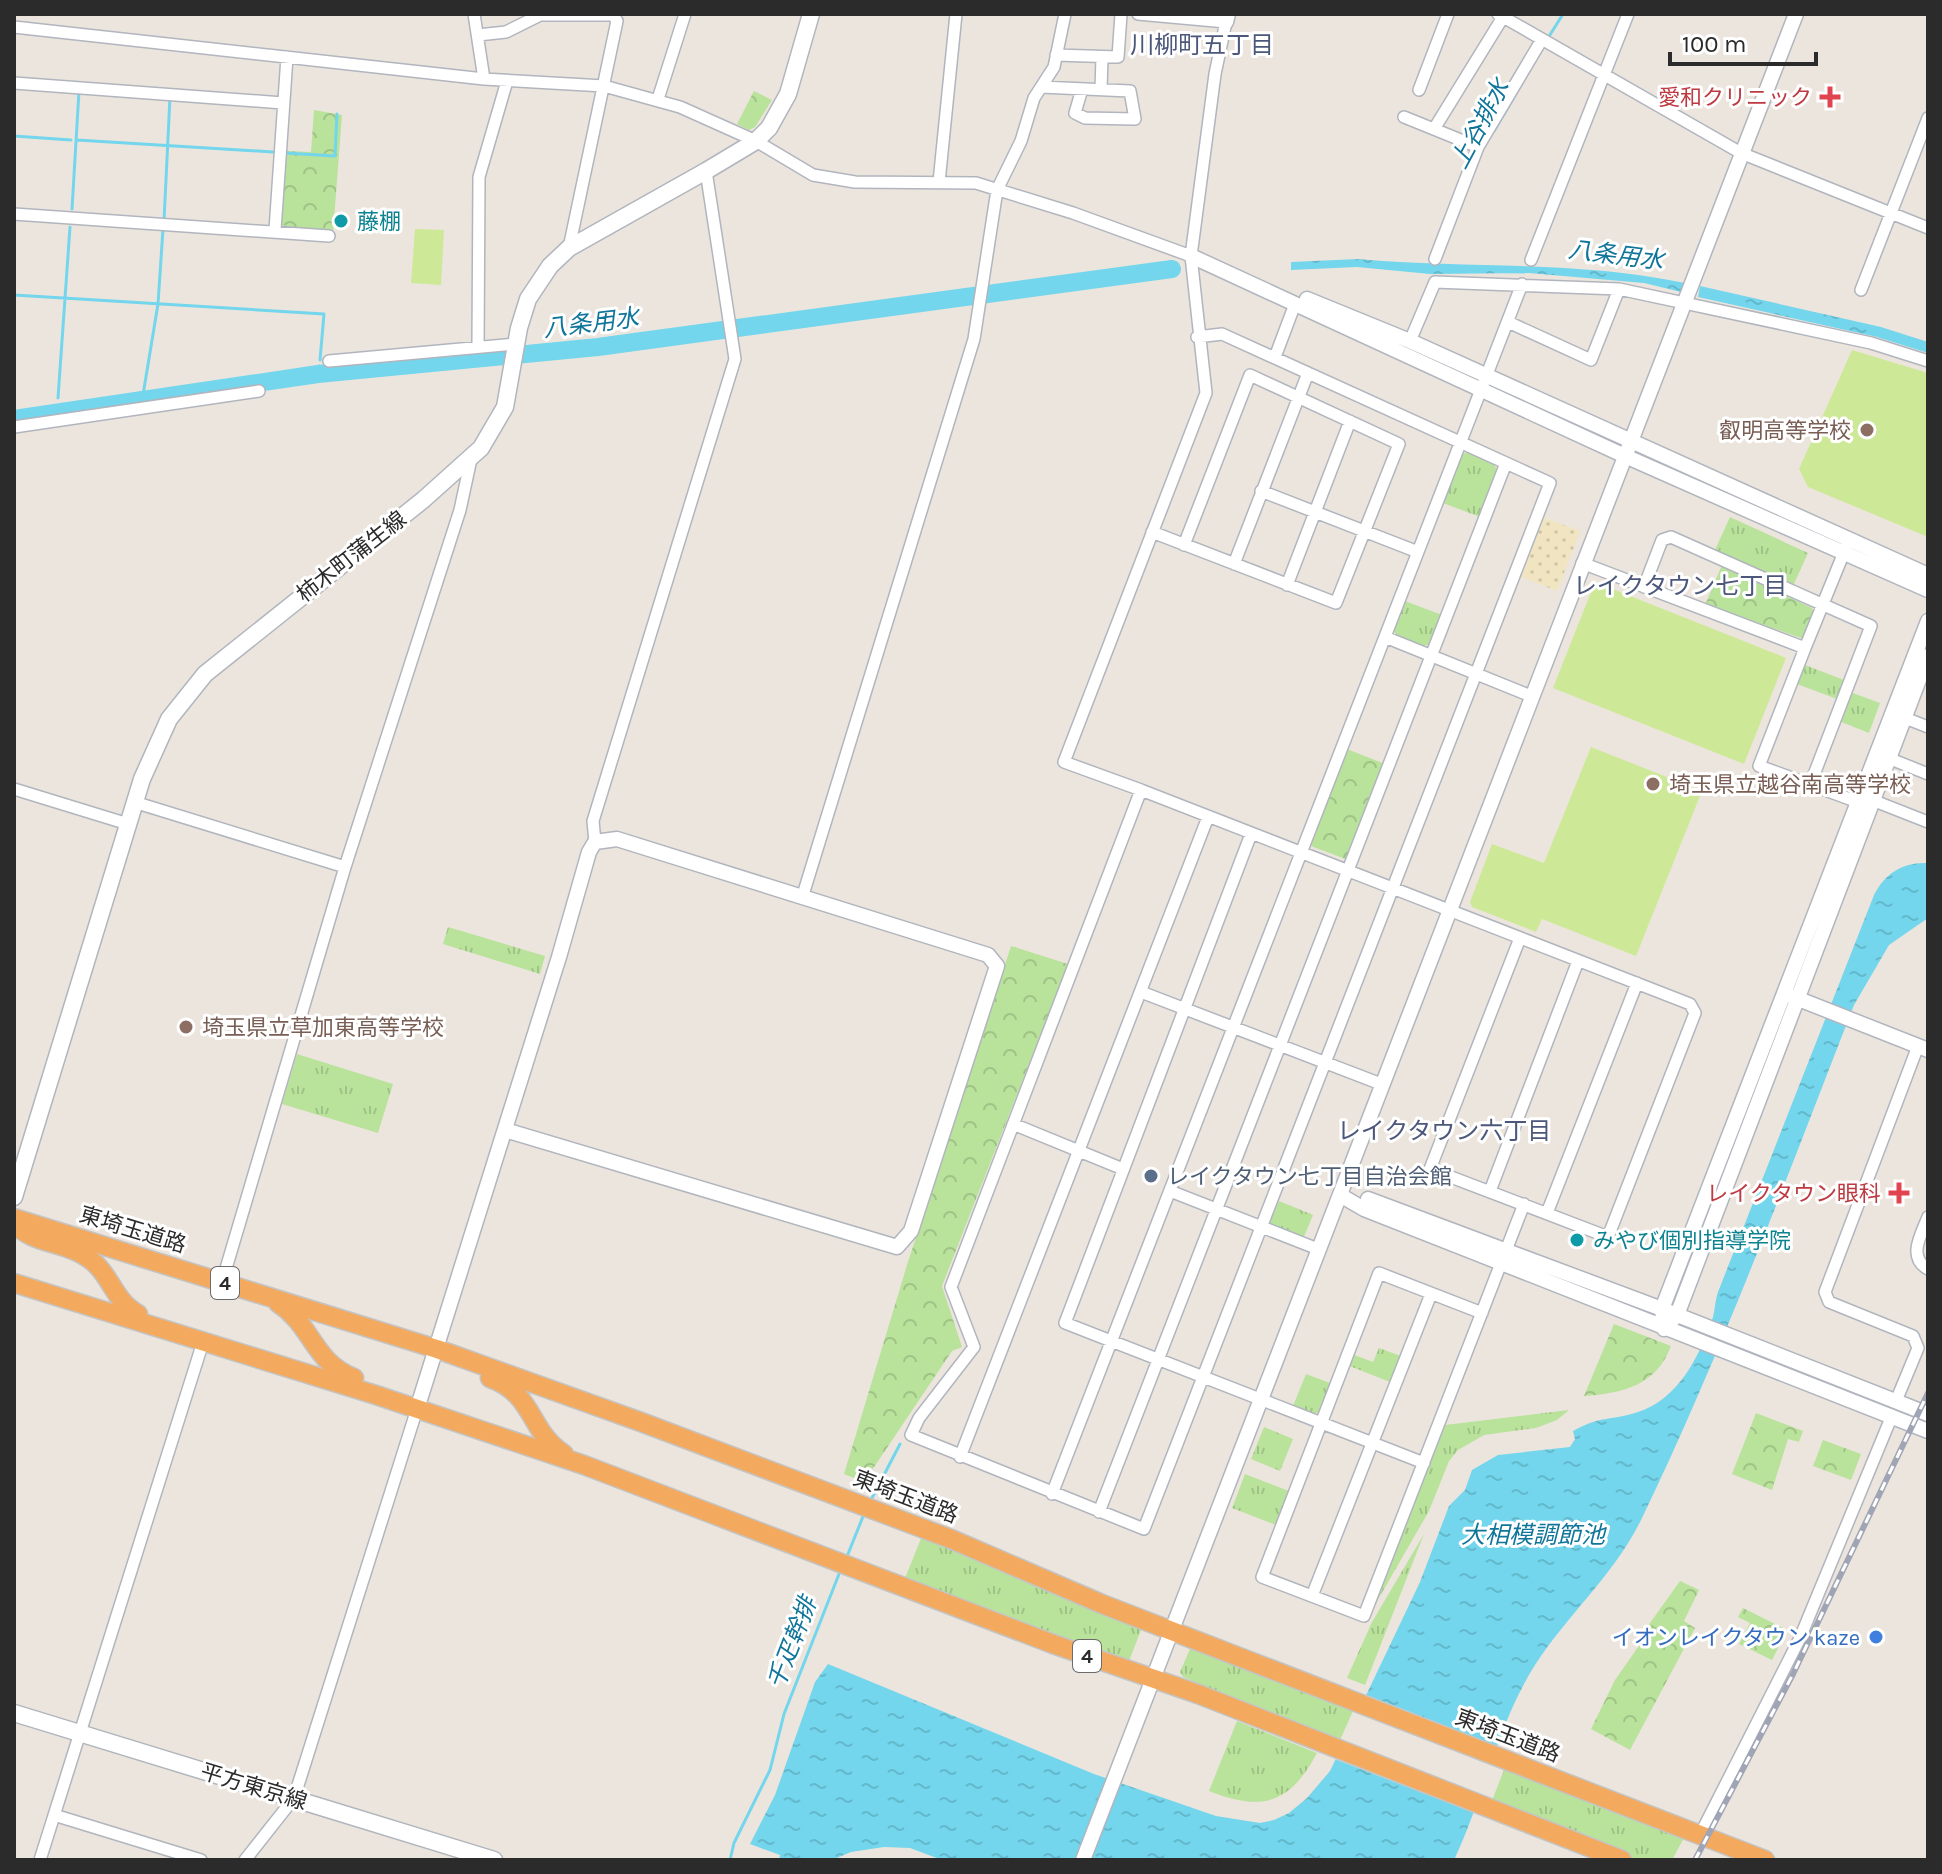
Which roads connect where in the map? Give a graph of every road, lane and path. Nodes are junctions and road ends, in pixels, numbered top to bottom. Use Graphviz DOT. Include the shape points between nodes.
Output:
graph roads {
  1 [pos="474,14"];
  2 [pos="685,14"];
  3 [pos="811,14"];
  4 [pos="956,14"];
  5 [pos="1064,14"];
  6 [pos="1074,14"];
  7 [pos="1121,14"];
  8 [pos="1138,14"];
  9 [pos="1448,14"];
  10 [pos="1628,14"];
  11 [pos="1796,14"];
  12 [pos="1501,16"];
  13 [pos="1227,18"];
  14 [pos="14,27"];
  15 [pos="478,35"];
  16 [pos="1544,43"];
  17 [pos="1056,55"];
  18 [pos="287,57"];
  19 [pos="1102,57"];
  20 [pos="1602,76"];
  21 [pos="484,79"];
  22 [pos="507,81"];
  23 [pos="14,83"];
  24 [pos="604,86"];
  25 [pos="1041,87"];
  26 [pos="1082,89"];
  27 [pos="1101,90"];
  28 [pos="1419,90"];
  29 [pos="658,99"];
  30 [pos="283,103"];
  31 [pos="1404,117"];
  32 [pos="1928,118"];
  33 [pos="1434,129"];
  34 [pos="756,141"];
  35 [pos="1478,147"];
  36 [pos="1741,153"];
  37 [pos="706,171"];
  38 [pos="939,182"];
  39 [pos="997,190"];
  40 [pos="1890,212"];
  41 [pos="14,214"];
  42 [pos="1928,228"];
  43 [pos="275,230"];
  44 [pos="329,236"];
  45 [pos="569,248"];
  46 [pos="1191,256"];
  47 [pos="1435,259"];
  48 [pos="1531,260"];
  49 [pos="1522,284"];
  50 [pos="1619,289"];
  51 [pos="1861,290"];
  52 [pos="1690,292"];
  53 [pos="1295,304"];
  54 [pos="1508,322"];
  55 [pos="1197,337"];
  56 [pos="1410,341"];
  57 [pos="478,346"];
  58 [pos="515,352"];
  59 [pos="1275,357"];
  60 [pos="329,361"];
  61 [pos="1928,361"];
  62 [pos="1308,373"];
  63 [pos="1484,382"];
  64 [pos="259,391"];
  65 [pos="1297,396"];
  66 [pos="1350,421"];
  67 [pos="14,427"];
  68 [pos="1631,441"];
  69 [pos="1461,442"];
  70 [pos="1625,456"];
  71 [pos="471,459"];
  72 [pos="1506,463"];
  73 [pos="1261,491"];
  74 [pos="1315,511"];
  75 [pos="1364,531"];
  76 [pos="1152,532"];
  77 [pos="1184,545"];
  78 [pos="1847,545"];
  79 [pos="1418,552"];
  80 [pos="1582,563"];
  81 [pos="1234,564"];
  82 [pos="1928,575"];
  83 [pos="1287,585"];
  84 [pos="1644,587"];
  85 [pos="1928,590"];
  86 [pos="1821,605"];
  87 [pos="1928,621"];
  88 [pos="1385,637"];
  89 [pos="1805,648"];
  90 [pos="1432,656"];
  91 [pos="1928,656"];
  92 [pos="1476,674"];
  93 [pos="1531,696"];
  94 [pos="1905,718"];
  95 [pos="1928,727"];
  96 [pos="1888,758"];
  97 [pos="1928,774"];
  98 [pos="1810,785"];
  99 [pos="14,789"];
  100 [pos="1141,790"];
  101 [pos="1865,801"];
  102 [pos="134,802"];
  103 [pos="1208,817"];
  104 [pos="1928,822"];
  105 [pos="128,824"];
  106 [pos="1251,834"];
  107 [pos="595,842"];
  108 [pos="1301,854"];
  109 [pos="345,867"];
  110 [pos="1348,872"];
  111 [pos="1393,888"];
  112 [pos="802,898"];
  113 [pos="1449,910"];
  114 [pos="1520,938"];
  115 [pos="1578,961"];
  116 [pos="1637,983"];
  117 [pos="1141,992"];
  118 [pos="1792,996"];
  119 [pos="1184,1009"];
  120 [pos="1234,1028"];
  121 [pos="1279,1045"];
  122 [pos="1923,1048"];
  123 [pos="1325,1063"];
  124 [pos="1381,1084"];
  125 [pos="1013,1124"];
  126 [pos="505,1130"];
  127 [pos="1077,1151"];
  128 [pos="1123,1169"];
  129 [pos="1170,1191"];
  130 [pos="1490,1191"];
  131 [pos="1340,1195"];
  132 [pos="14,1197"];
  133 [pos="1524,1204"];
  134 [pos="1217,1210"];
  135 [pos="1547,1213"];
  136 [pos="1928,1217"];
  137 [pos="14,1220"];
  138 [pos="1260,1228"];
  139 [pos="1925,1230"];
  140 [pos="1318,1249"];
  141 [pos="1502,1258"];
  142 [pos="1928,1269"];
  143 [pos="222,1282"];
  144 [pos="14,1283"];
  145 [pos="1431,1294"];
  146 [pos="262,1295"];
  147 [pos="1662,1309"];
  148 [pos="1482,1313"];
  149 [pos="1677,1315"];
  150 [pos="1664,1329"];
  151 [pos="169,1330"];
  152 [pos="203,1342"];
  153 [pos="1113,1342"];
  154 [pos="437,1349"];
  155 [pos="1159,1360"];
  156 [pos="1203,1377"];
  157 [pos="1260,1399"];
  158 [pos="1896,1401"];
  159 [pos="417,1409"];
  160 [pos="1928,1414"];
  161 [pos="1891,1418"];
  162 [pos="1320,1423"];
  163 [pos="1928,1431"];
  164 [pos="1373,1442"];
  165 [pos="960,1457"];
  166 [pos="1424,1463"];
  167 [pos="584,1465"];
  168 [pos="1052,1494"];
  169 [pos="1099,1512"];
  170 [pos="1312,1596"];
  171 [pos="1171,1630"];
  172 [pos="1153,1678"];
  173 [pos="14,1713"];
  174 [pos="80,1733"];
  175 [pos="294,1798"];
  176 [pos="54,1815"];
  177 [pos="1700,1835"];
  178 [pos="1615,1859"];
  179 [pos="40,1860"];
  180 [pos="201,1860"];
  181 [pos="245,1860"];
  182 [pos="494,1860"];
  183 [pos="1083,1860"];
  184 [pos="1765,1860"];
  1 -- 15 [label="street"];
  2 -- 29 [label="street"];
  3 -- 34 [label="main road, 柿木町蒲生線" via="788,94"];
  4 -- 38 [label="street"];
  5 -- 6 [label="street"];
  5 -- 17 [label="street"];
  7 -- 19 [label="street" via="1118,57"];
  8 -- 13 [label="street"];
  9 -- 28 [label="street"];
  10 -- 20 [label="street"];
  11 -- 36 [label="street"];
  12 -- 16 [label="street"];
  12 -- 33 [label="street"];
  13 -- 46 [label="street"];
  14 -- 18 [label="street"];
  15 -- 21 [label="street"];
  15 -- 24 [label="street" via="506,32 540,15 613,15 617,21"];
  16 -- 20 [label="street"];
  16 -- 35 [label="street"];
  17 -- 19 [label="street"];
  17 -- 25 [label="street"];
  18 -- 21 [label="street"];
  18 -- 30 [label="street"];
  19 -- 27 [label="street"];
  20 -- 36 [label="street"];
  20 -- 48 [label="street"];
  21 -- 22 [label="street"];
  22 -- 24 [label="street"];
  22 -- 57 [label="street" via="479,177"];
  23 -- 30 [label="street"];
  24 -- 29 [label="street"];
  24 -- 45 [label="street"];
  25 -- 26 [label="street"];
  25 -- 39 [label="street"];
  26 -- 27 [label="street"];
  26 -- 27 [label="street" via="1075,113 1135,119 1130,91"];
  29 -- 34 [label="street"];
  30 -- 43 [label="street"];
  31 -- 33 [label="street"];
  32 -- 40 [label="street"];
  33 -- 35 [label="street"];
  34 -- 37 [label="main road, 柿木町蒲生線"];
  34 -- 38 [label="street" via="798,169 828,179"];
  35 -- 47 [label="street"];
  36 -- 40 [label="street"];
  36 -- 52 [label="street"];
  37 -- 45 [label="main road, 柿木町蒲生線"];
  37 -- 107 [label="street" via="735,359 593,821"];
  38 -- 39 [label="street" via="976,183"];
  39 -- 46 [label="street"];
  39 -- 112 [label="street" via="974,339"];
  40 -- 42 [label="street"];
  40 -- 51 [label="street"];
  41 -- 43 [label="street"];
  43 -- 44 [label="street"];
  45 -- 58 [label="main road, 柿木町蒲生線" via="528,299"];
  46 -- 53 [label="street"];
  46 -- 55 [label="street"];
  46 -- 56 [label="street"];
  49 -- 50 [label="street"];
  49 -- 54 [label="street"];
  49 -- 56 [label="street" via="1435,282"];
  50 -- 52 [label="street"];
  50 -- 54 [label="street" via="1591,360"];
  52 -- 61 [label="street"];
  52 -- 68 [label="street"];
  53 -- 59 [label="street"];
  53 -- 63 [label="street"];
  54 -- 63 [label="street"];
  55 -- 59 [label="street" via="1222,334"];
  55 -- 76 [label="street" via="1206,393"];
  56 -- 63 [label="street"];
  57 -- 58 [label="street"];
  57 -- 60 [label="street"];
  58 -- 71 [label="main road, 柿木町蒲生線" via="498,424"];
  59 -- 62 [label="street"];
  62 -- 65 [label="street"];
  62 -- 69 [label="street"];
  63 -- 68 [label="street"];
  63 -- 69 [label="street"];
  63 -- 70 [label="street"];
  64 -- 67 [label="street"];
  65 -- 66 [label="street"];
  65 -- 73 [label="street"];
  65 -- 77 [label="street" via="1250,375"];
  66 -- 74 [label="street"];
  66 -- 75 [label="street" via="1399,444"];
  68 -- 70 [label="street"];
  68 -- 78 [label="street"];
  69 -- 72 [label="street"];
  69 -- 79 [label="street"];
  70 -- 78 [label="street"];
  70 -- 80 [label="street"];
  71 -- 102 [label="main road, 柿木町蒲生線" via="205,674 169,719"];
  71 -- 109 [label="street" via="460,510"];
  72 -- 90 [label="street"];
  72 -- 92 [label="street" via="1550,483"];
  73 -- 74 [label="street"];
  73 -- 81 [label="street"];
  74 -- 75 [label="street"];
  74 -- 83 [label="street"];
  75 -- 79 [label="street"];
  75 -- 83 [label="street" via="1336,603"];
  76 -- 77 [label="street"];
  76 -- 100 [label="street" via="1064,762"];
  77 -- 81 [label="street"];
  78 -- 82 [label="street"];
  78 -- 85 [label="street"];
  78 -- 86 [label="street"];
  79 -- 88 [label="street"];
  80 -- 84 [label="street"];
  80 -- 93 [label="street"];
  81 -- 83 [label="street"];
  84 -- 86 [label="street" via="1662,540 1671,537"];
  84 -- 89 [label="street"];
  86 -- 89 [label="street"];
  86 -- 98 [label="street" via="1871,626"];
  87 -- 101 [label="street"];
  88 -- 90 [label="street"];
  88 -- 108 [label="street"];
  89 -- 98 [label="street" via="1759,766"];
  90 -- 92 [label="street"];
  90 -- 110 [label="street"];
  91 -- 94 [label="street"];
  92 -- 93 [label="street"];
  92 -- 111 [label="street"];
  93 -- 113 [label="street"];
  94 -- 95 [label="street"];
  94 -- 96 [label="street"];
  96 -- 97 [label="street"];
  96 -- 101 [label="street"];
  98 -- 101 [label="street"];
  99 -- 105 [label="street"];
  100 -- 103 [label="street"];
  100 -- 125 [label="street"];
  101 -- 104 [label="street"];
  101 -- 118 [label="street"];
  102 -- 105 [label="main road, 柿木町蒲生線"];
  102 -- 109 [label="street"];
  103 -- 106 [label="street"];
  103 -- 117 [label="street"];
  105 -- 132 [label="main road, 柿木町蒲生線"];
  106 -- 108 [label="street"];
  106 -- 119 [label="street"];
  107 -- 112 [label="street" via="617,839"];
  107 -- 126 [label="street"];
  108 -- 110 [label="street"];
  108 -- 120 [label="street"];
  109 -- 143 [label="street"];
  110 -- 111 [label="street"];
  110 -- 121 [label="street"];
  111 -- 113 [label="street"];
  111 -- 123 [label="street"];
  112 -- 126 [label="street" via="988,955 997,966 903,1246 884,1246"];
  113 -- 114 [label="street"];
  113 -- 124 [label="street"];
  114 -- 115 [label="street"];
  114 -- 130 [label="street" via="1430,1169"];
  115 -- 116 [label="street"];
  115 -- 130 [label="street"];
  116 -- 135 [label="street"];
  116 -- 135 [label="street" via="1690,1004 1695,1013 1608,1237"];
  117 -- 119 [label="street"];
  117 -- 127 [label="street"];
  118 -- 122 [label="street"];
  118 -- 147 [label="street"];
  118 -- 149 [label="street"];
  119 -- 120 [label="street"];
  119 -- 128 [label="street"];
  120 -- 121 [label="street"];
  120 -- 129 [label="street"];
  121 -- 123 [label="street"];
  121 -- 134 [label="street"];
  122 -- 158 [label="street" via="1825,1292 1829,1302 1913,1336 1918,1348"];
  123 -- 124 [label="street"];
  123 -- 138 [label="street"];
  124 -- 131 [label="street"];
  125 -- 127 [label="street"];
  125 -- 165 [label="street" via="951,1287 974,1347 912,1428 914,1439"];
  126 -- 154 [label="street"];
  127 -- 128 [label="street"];
  127 -- 165 [label="street"];
  128 -- 153 [label="street" via="1065,1323"];
  129 -- 134 [label="street"];
  129 -- 153 [label="street"];
  130 -- 133 [label="street"];
  131 -- 140 [label="street"];
  131 -- 141 [label="street" via="1365,1198"];
  133 -- 135 [label="street"];
  133 -- 141 [label="street"];
  134 -- 138 [label="street"];
  134 -- 155 [label="street"];
  136 -- 139 [label="street"];
  137 -- 143 [label="highway, 東埼玉道路 / 4"];
  137 -- 151 [label="highway, 4" via="31,1237 90,1259 125,1306"];
  138 -- 140 [label="street"];
  138 -- 156 [label="street"];
  139 -- 142 [label="street" via="1916,1255"];
  140 -- 157 [label="street"];
  141 -- 147 [label="street"];
  141 -- 148 [label="street"];
  141 -- 150 [label="street"];
  143 -- 146 [label="highway, 東埼玉道路 / 4"];
  144 -- 151 [label="highway, 4"];
  145 -- 148 [label="street"];
  145 -- 162 [label="street" via="1379,1273"];
  145 -- 164 [label="street"];
  146 -- 154 [label="highway, 東埼玉道路 / 4"];
  146 -- 159 [label="highway, 4" via="301,1321 327,1364 390,1390"];
  147 -- 149 [label="street"];
  147 -- 150 [label="street"];
  148 -- 166 [label="street"];
  149 -- 150 [label="street"];
  149 -- 158 [label="street"];
  150 -- 161 [label="street"];
  151 -- 152 [label="highway, 4"];
  152 -- 159 [label="highway, 4"];
  152 -- 174 [label="street"];
  153 -- 155 [label="street"];
  153 -- 168 [label="street"];
  154 -- 159 [label="street"];
  154 -- 167 [label="highway, 4" via="459,1367 517,1392 543,1436"];
  154 -- 171 [label="highway, 東埼玉道路 / 4" via="868,1508"];
  155 -- 156 [label="street"];
  155 -- 169 [label="street"];
  156 -- 157 [label="street"];
  156 -- 169 [label="street" via="1144,1529"];
  157 -- 162 [label="street"];
  157 -- 171 [label="street"];
  158 -- 160 [label="street"];
  159 -- 167 [label="highway, 4"];
  159 -- 175 [label="street"];
  161 -- 163 [label="street"];
  161 -- 177 [label="street" via="1812,1612"];
  162 -- 164 [label="street"];
  162 -- 170 [label="street" via="1262,1577"];
  164 -- 166 [label="street"];
  164 -- 170 [label="street"];
  165 -- 168 [label="street"];
  166 -- 170 [label="street" via="1364,1616"];
  167 -- 172 [label="highway, 4"];
  168 -- 169 [label="street"];
  171 -- 172 [label="street"];
  171 -- 177 [label="highway, 東埼玉道路 / 4"];
  172 -- 178 [label="highway, 4"];
  172 -- 183 [label="street"];
  173 -- 174 [label="main road, 平方東京線"];
  174 -- 175 [label="main road, 平方東京線"];
  174 -- 176 [label="street"];
  175 -- 181 [label="street"];
  175 -- 182 [label="main road, 平方東京線"];
  176 -- 179 [label="street"];
  176 -- 180 [label="street"];
  177 -- 184 [label="highway, 東埼玉道路 / 4"];
}
